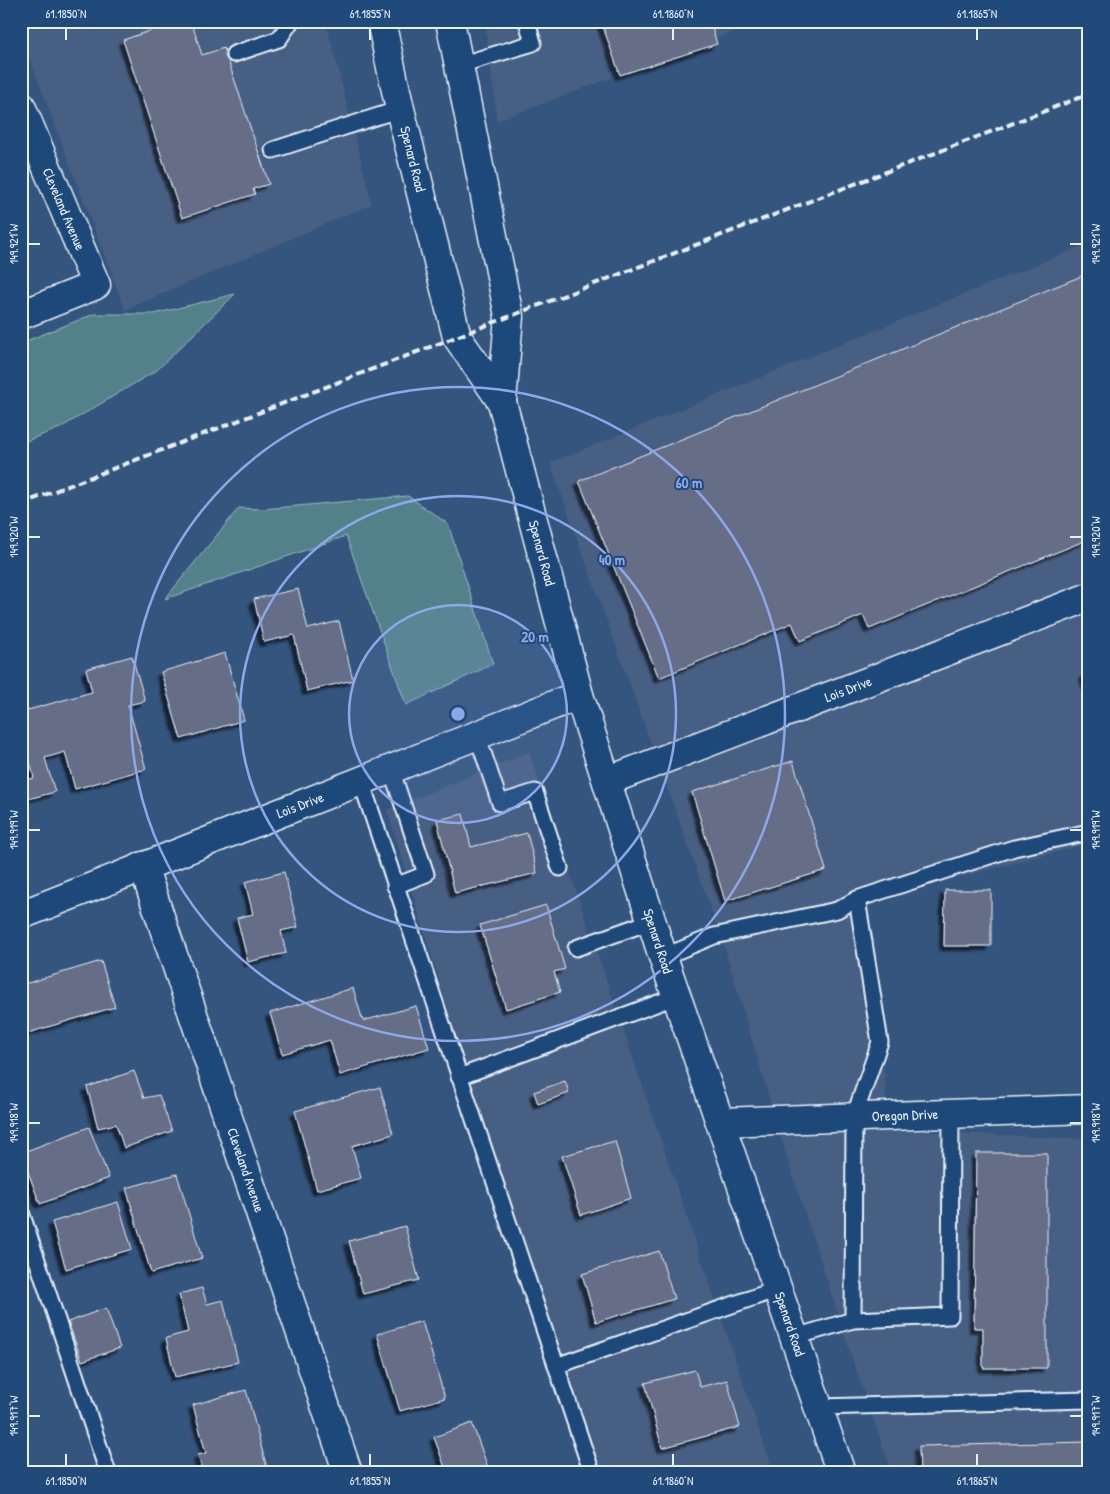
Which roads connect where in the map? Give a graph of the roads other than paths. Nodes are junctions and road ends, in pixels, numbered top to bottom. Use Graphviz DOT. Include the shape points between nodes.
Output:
graph roads {
  1 [pos="290,21"];
  2 [pos="381,21"];
  3 [pos="450,21"];
  4 [pos="527,21"];
  5 [pos="234,54"];
  6 [pos="459,66"];
  7 [pos="21,106"];
  8 [pos="400,109"];
  9 [pos="273,150"];
  10 [pos="21,315"];
  11 [pos="502,402"];
  12 [pos="1089,597"];
  13 [pos="579,695"];
  14 [pos="477,735"];
  15 [pos="391,769"];
  16 [pos="361,781"];
  17 [pos="607,781"];
  18 [pos="1089,832"];
  19 [pos="143,866"];
  20 [pos="560,868"];
  21 [pos="395,886"];
  22 [pos="857,899"];
  23 [pos="21,915"];
  24 [pos="652,921"];
  25 [pos="576,948"];
  26 [pos="663,957"];
  27 [pos="677,996"];
  28 [pos="459,1076"];
  29 [pos="1089,1109"];
  30 [pos="951,1114"];
  31 [pos="854,1117"];
  32 [pos="721,1122"];
  33 [pos="21,1212"];
  34 [pos="778,1289"];
  35 [pos="853,1320"];
  36 [pos="795,1337"];
  37 [pos="556,1366"];
  38 [pos="1089,1388"];
  39 [pos="1089,1400"];
  40 [pos="818,1407"];
  41 [pos="108,1473"];
  42 [pos="348,1473"];
  43 [pos="592,1473"];
  44 [pos="841,1473"];
  1 -- 5 [label="lane" via="279,39"];
  2 -- 8 [label="street, Spenard Road"];
  3 -- 6 [label="street, Spenard Road"];
  4 -- 6 [label="lane" via="533,43"];
  6 -- 11 [label="street, Spenard Road" via="509,316"];
  7 -- 10 [label="street, Cleveland Avenue" via="96,285"];
  8 -- 9 [label="lane"];
  8 -- 11 [label="street, Spenard Road" via="457,337"];
  11 -- 13 [label="street, Spenard Road"];
  12 -- 17 [label="street, Lois Drive"];
  13 -- 14 [label="street, Lois Drive"];
  13 -- 17 [label="street, Spenard Road"];
  14 -- 15 [label="street, Lois Drive"];
  14 -- 20 [label="lane" via="500,803 535,792"];
  15 -- 16 [label="street, Lois Drive"];
  15 -- 21 [label="lane" via="426,874"];
  16 -- 19 [label="street, Lois Drive"];
  16 -- 21 [label="lane"];
  17 -- 24 [label="street, Spenard Road"];
  18 -- 22 [label="lane" via="1014,848"];
  19 -- 23 [label="street, Lois Drive"];
  19 -- 42 [label="street, Cleveland Avenue"];
  21 -- 28 [label="lane"];
  22 -- 26 [label="lane" via="837,910 714,936"];
  22 -- 31 [label="lane" via="880,1042"];
  24 -- 25 [label="lane"];
  24 -- 26 [label="street, Spenard Road"];
  26 -- 27 [label="street, Spenard Road"];
  27 -- 28 [label="lane"];
  27 -- 32 [label="street, Spenard Road"];
  28 -- 37 [label="lane"];
  29 -- 30 [label="street, Oregon Drive"];
  30 -- 31 [label="street, Oregon Drive"];
  30 -- 35 [label="lane" via="950,1316"];
  31 -- 32 [label="street, Oregon Drive"];
  31 -- 35 [label="lane"];
  32 -- 34 [label="street, Spenard Road"];
  33 -- 41 [label="lane"];
  34 -- 36 [label="street, Spenard Road"];
  34 -- 37 [label="lane"];
  35 -- 36 [label="lane"];
  36 -- 40 [label="street, Spenard Road"];
  37 -- 43 [label="lane"];
  38 -- 39 [label="lane"];
  39 -- 40 [label="lane"];
  40 -- 44 [label="street, Spenard Road"];
}
